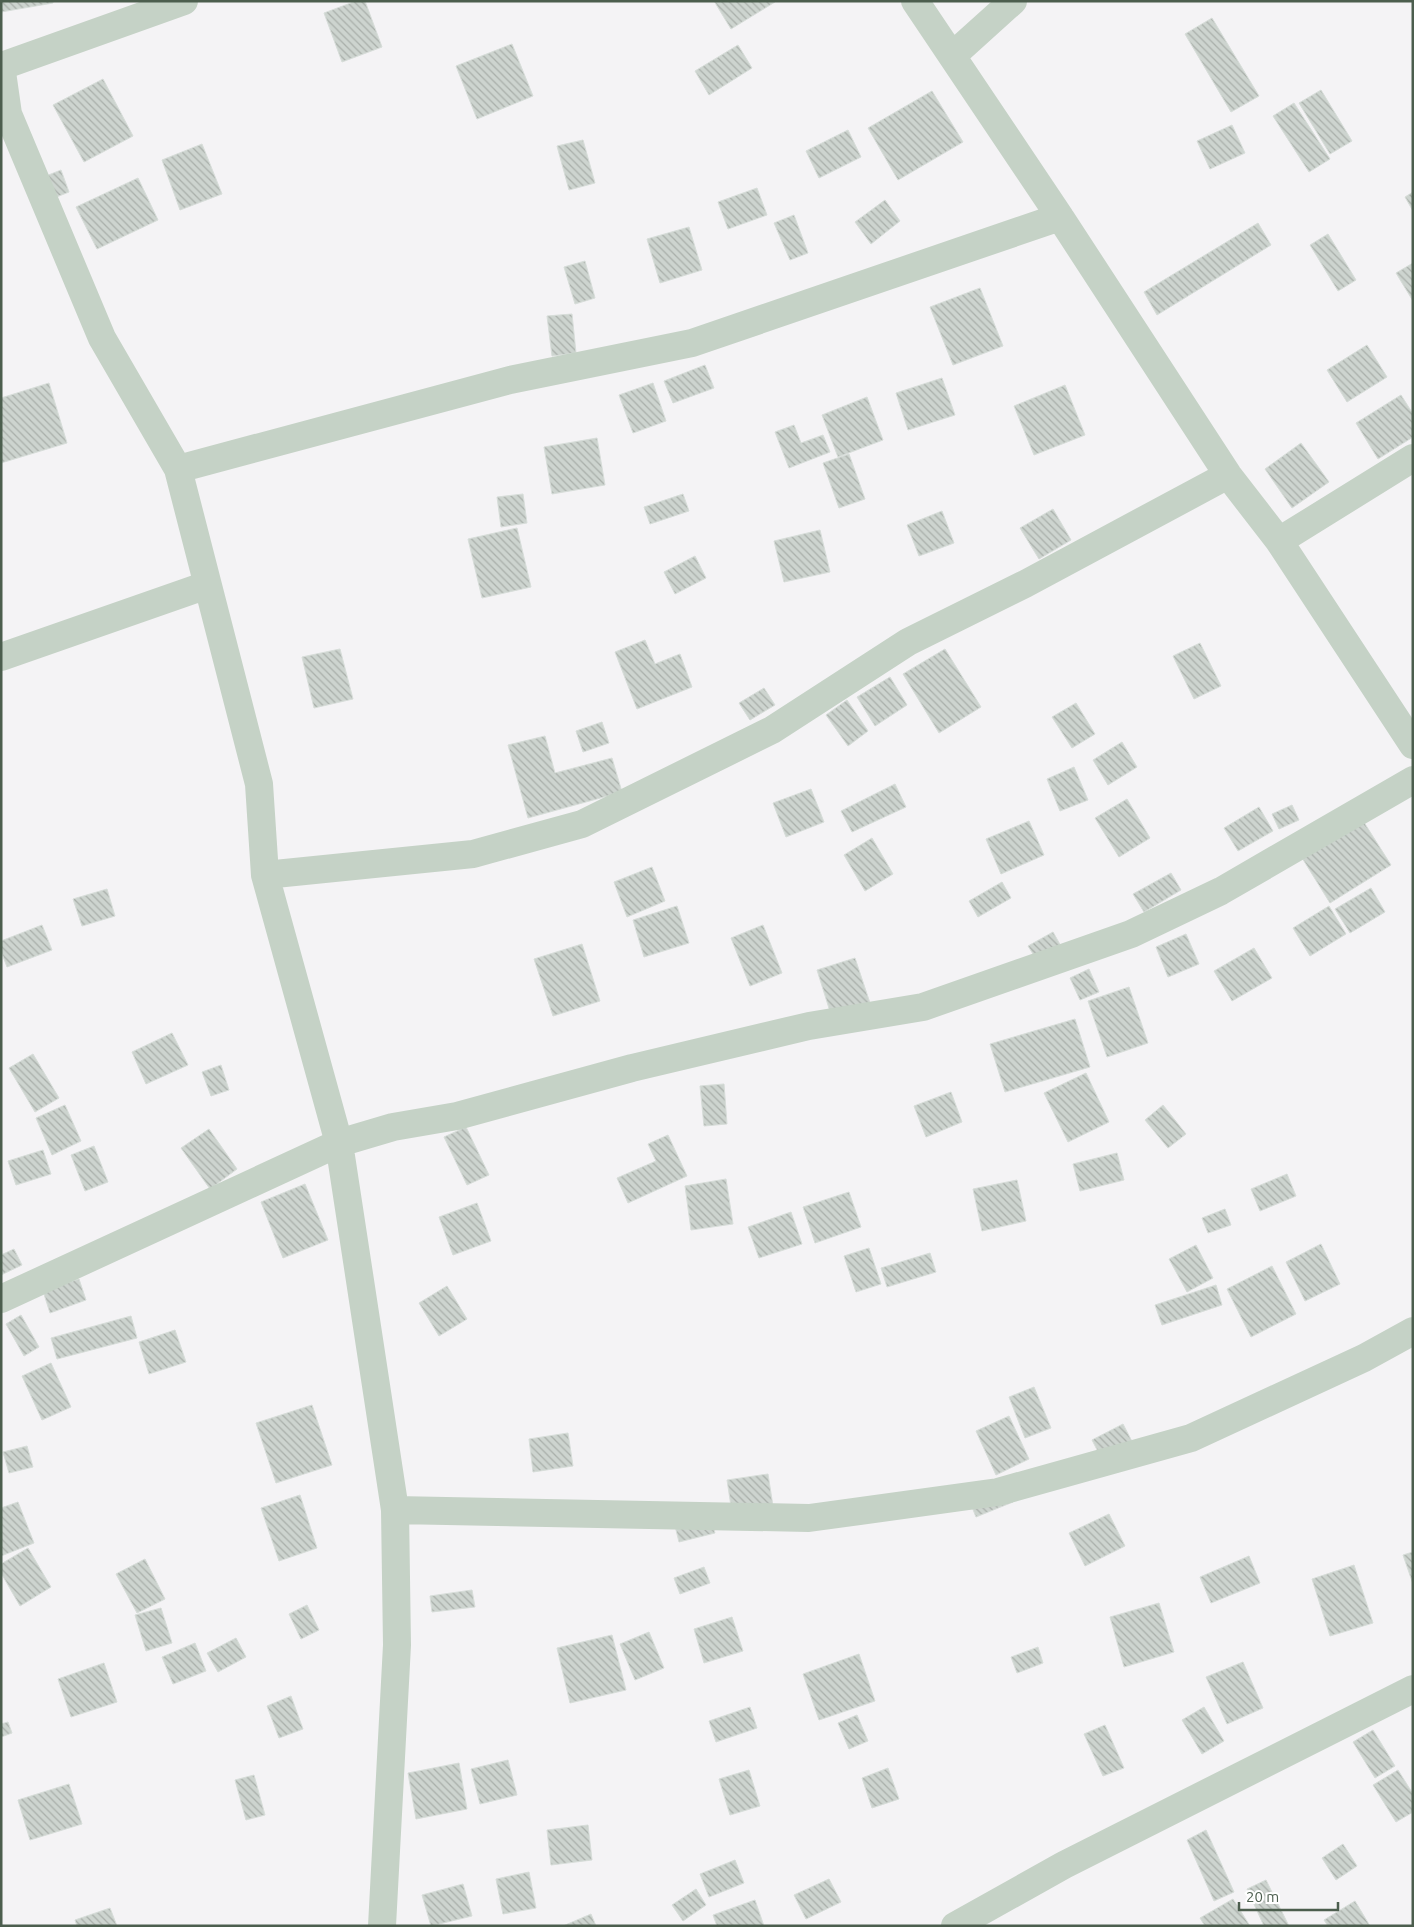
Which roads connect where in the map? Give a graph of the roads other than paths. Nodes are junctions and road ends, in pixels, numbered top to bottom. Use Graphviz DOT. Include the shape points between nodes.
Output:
graph roads {
  1 [pos="184,1"];
  2 [pos="915,1"];
  3 [pos="1013,1"];
  4 [pos="952,56"];
  5 [pos="1,65"];
  6 [pos="5,116"];
  7 [pos="1060,217"];
  8 [pos="1413,458"];
  9 [pos="178,469"];
  10 [pos="1228,475"];
  11 [pos="1280,541"];
  12 [pos="206,585"];
  13 [pos="1,657"];
  14 [pos="1413,745"];
  15 [pos="1413,780"];
  16 [pos="265,875"];
  17 [pos="339,1143"];
  18 [pos="1,1299"];
  19 [pos="1413,1331"];
  20 [pos="396,1510"];
  21 [pos="1413,1689"];
  22 [pos="382,1926"];
  23 [pos="955,1926"];
  1 -- 5 [label="street"];
  2 -- 4 [label="street"];
  3 -- 4 [label="street"];
  4 -- 7 [label="street"];
  5 -- 6 [label="street"];
  6 -- 9 [label="street" via="102,338"];
  7 -- 9 [label="street" via="692,343 510,380"];
  7 -- 10 [label="street"];
  8 -- 11 [label="street"];
  9 -- 12 [label="street"];
  10 -- 11 [label="street"];
  10 -- 16 [label="street" via="1025,584 908,642 772,730 582,824 473,854"];
  11 -- 14 [label="street"];
  12 -- 13 [label="street"];
  12 -- 16 [label="street" via="259,784"];
  15 -- 17 [label="street" via="1221,891 1131,934 923,1007 808,1026 632,1068 457,1116 392,1127"];
  16 -- 17 [label="street"];
  17 -- 18 [label="street"];
  17 -- 20 [label="street"];
  19 -- 20 [label="street" via="1364,1358 1191,1438 998,1492 809,1518"];
  20 -- 22 [label="street" via="397,1645"];
  21 -- 23 [label="street" via="1064,1865"];
}
